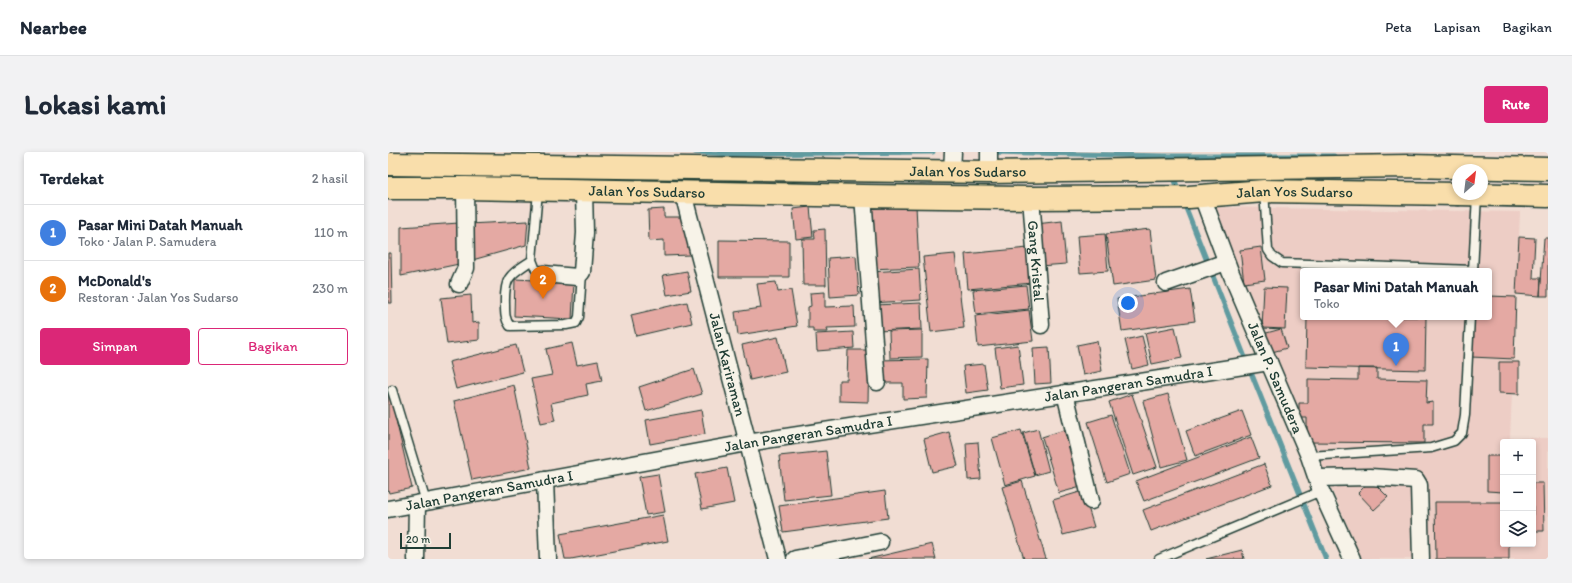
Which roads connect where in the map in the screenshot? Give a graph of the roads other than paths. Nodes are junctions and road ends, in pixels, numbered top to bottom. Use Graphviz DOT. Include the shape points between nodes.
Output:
graph roads {
  1 [pos="570,159"];
  2 [pos="953,162"];
  3 [pos="989,162"];
  4 [pos="388,164"];
  5 [pos="412,164"];
  6 [pos="1548,169"];
  7 [pos="388,188"];
  8 [pos="414,188"];
  9 [pos="464,188"];
  10 [pos="538,190"];
  11 [pos="584,191"];
  12 [pos="1264,191"];
  13 [pos="684,193"];
  14 [pos="1452,194"];
  15 [pos="1488,194"];
  16 [pos="863,196"];
  17 [pos="1548,196"];
  18 [pos="1187,197"];
  19 [pos="1031,198"];
  20 [pos="1477,200"];
  21 [pos="532,260"];
  22 [pos="1226,262"];
  23 [pos="1401,268"];
  24 [pos="1473,268"];
  25 [pos="582,272"];
  26 [pos="542,274"];
  27 [pos="1166,283"];
  28 [pos="459,284"];
  29 [pos="1470,320"];
  30 [pos="1041,325"];
  31 [pos="1269,362"];
  32 [pos="877,382"];
  33 [pos="392,390"];
  34 [pos="1065,394"];
  35 [pos="747,443"];
  36 [pos="1309,456"];
  37 [pos="545,480"];
  38 [pos="1320,485"];
  39 [pos="1091,501"];
  40 [pos="422,503"];
  41 [pos="388,508"];
  42 [pos="880,542"];
  43 [pos="416,559"];
  44 [pos="548,559"];
  45 [pos="778,559"];
  46 [pos="795,559"];
  47 [pos="1158,559"];
  48 [pos="1352,559"];
  49 [pos="1421,559"];
  1 -- 2 [label="main road, Jalan Yos Sudarso"];
  1 -- 5 [label="main road, Jalan Yos Sudarso"];
  2 -- 3 [label="main road, Jalan Yos Sudarso"];
  3 -- 6 [label="main road, Jalan Yos Sudarso" via="1158,170 1409,166"];
  4 -- 5 [label="main road, Jalan Yos Sudarso"];
  5 -- 8 [label="main road"];
  7 -- 8 [label="main road, Jalan Yos Sudarso"];
  8 -- 9 [label="main road, Jalan Yos Sudarso"];
  9 -- 10 [label="main road, Jalan Yos Sudarso"];
  9 -- 28 [label="street" via="466,268"];
  10 -- 11 [label="main road, Jalan Yos Sudarso"];
  10 -- 21 [label="lane"];
  11 -- 13 [label="main road, Jalan Yos Sudarso"];
  11 -- 25 [label="street" via="585,233"];
  12 -- 14 [label="main road, Jalan Yos Sudarso"];
  12 -- 18 [label="main road, Jalan Yos Sudarso"];
  12 -- 23 [label="lane" via="1268,250 1282,263"];
  13 -- 16 [label="main road, Jalan Yos Sudarso"];
  13 -- 35 [label="street, Jalan Kariraman"];
  15 -- 17 [label="main road, Jalan Yos Sudarso"];
  16 -- 19 [label="main road, Jalan Yos Sudarso"];
  16 -- 32 [label="street"];
  18 -- 19 [label="main road, Jalan Yos Sudarso"];
  18 -- 22 [label="street, Jalan P. Samudera"];
  19 -- 30 [label="street, Gang Kristal"];
  20 -- 24 [label="lane"];
  21 -- 25 [label="lane" via="512,274 507,282 505,319 510,326 576,323 579,317"];
  21 -- 26 [label="lane" via="536,270"];
  22 -- 27 [label="street"];
  22 -- 31 [label="street, Jalan P. Samudera"];
  25 -- 26 [label="street" via="577,277"];
  29 -- 36 [label="lane" via="1465,415 1462,433 1454,441 1431,448"];
  31 -- 34 [label="street, Jalan Pangeran Samudra I"];
  31 -- 36 [label="street, Jalan P. Samudera"];
  33 -- 40 [label="lane"];
  34 -- 35 [label="street, Jalan Pangeran Samudra I"];
  34 -- 39 [label="street"];
  35 -- 37 [label="street, Jalan Pangeran Samudra I"];
  35 -- 45 [label="street, Jalan Kariraman"];
  36 -- 38 [label="street, Jalan P. Samudera"];
  37 -- 40 [label="street, Jalan Pangeran Samudra I"];
  37 -- 44 [label="street"];
  38 -- 47 [label="lane" via="1289,506"];
  38 -- 48 [label="street, Jalan P. Samudera"];
  38 -- 49 [label="street" via="1370,477 1416,480 1419,485"];
  40 -- 41 [label="street, Jalan Pangeran Samudra I"];
  40 -- 43 [label="street"];
  42 -- 46 [label="street"];
}
